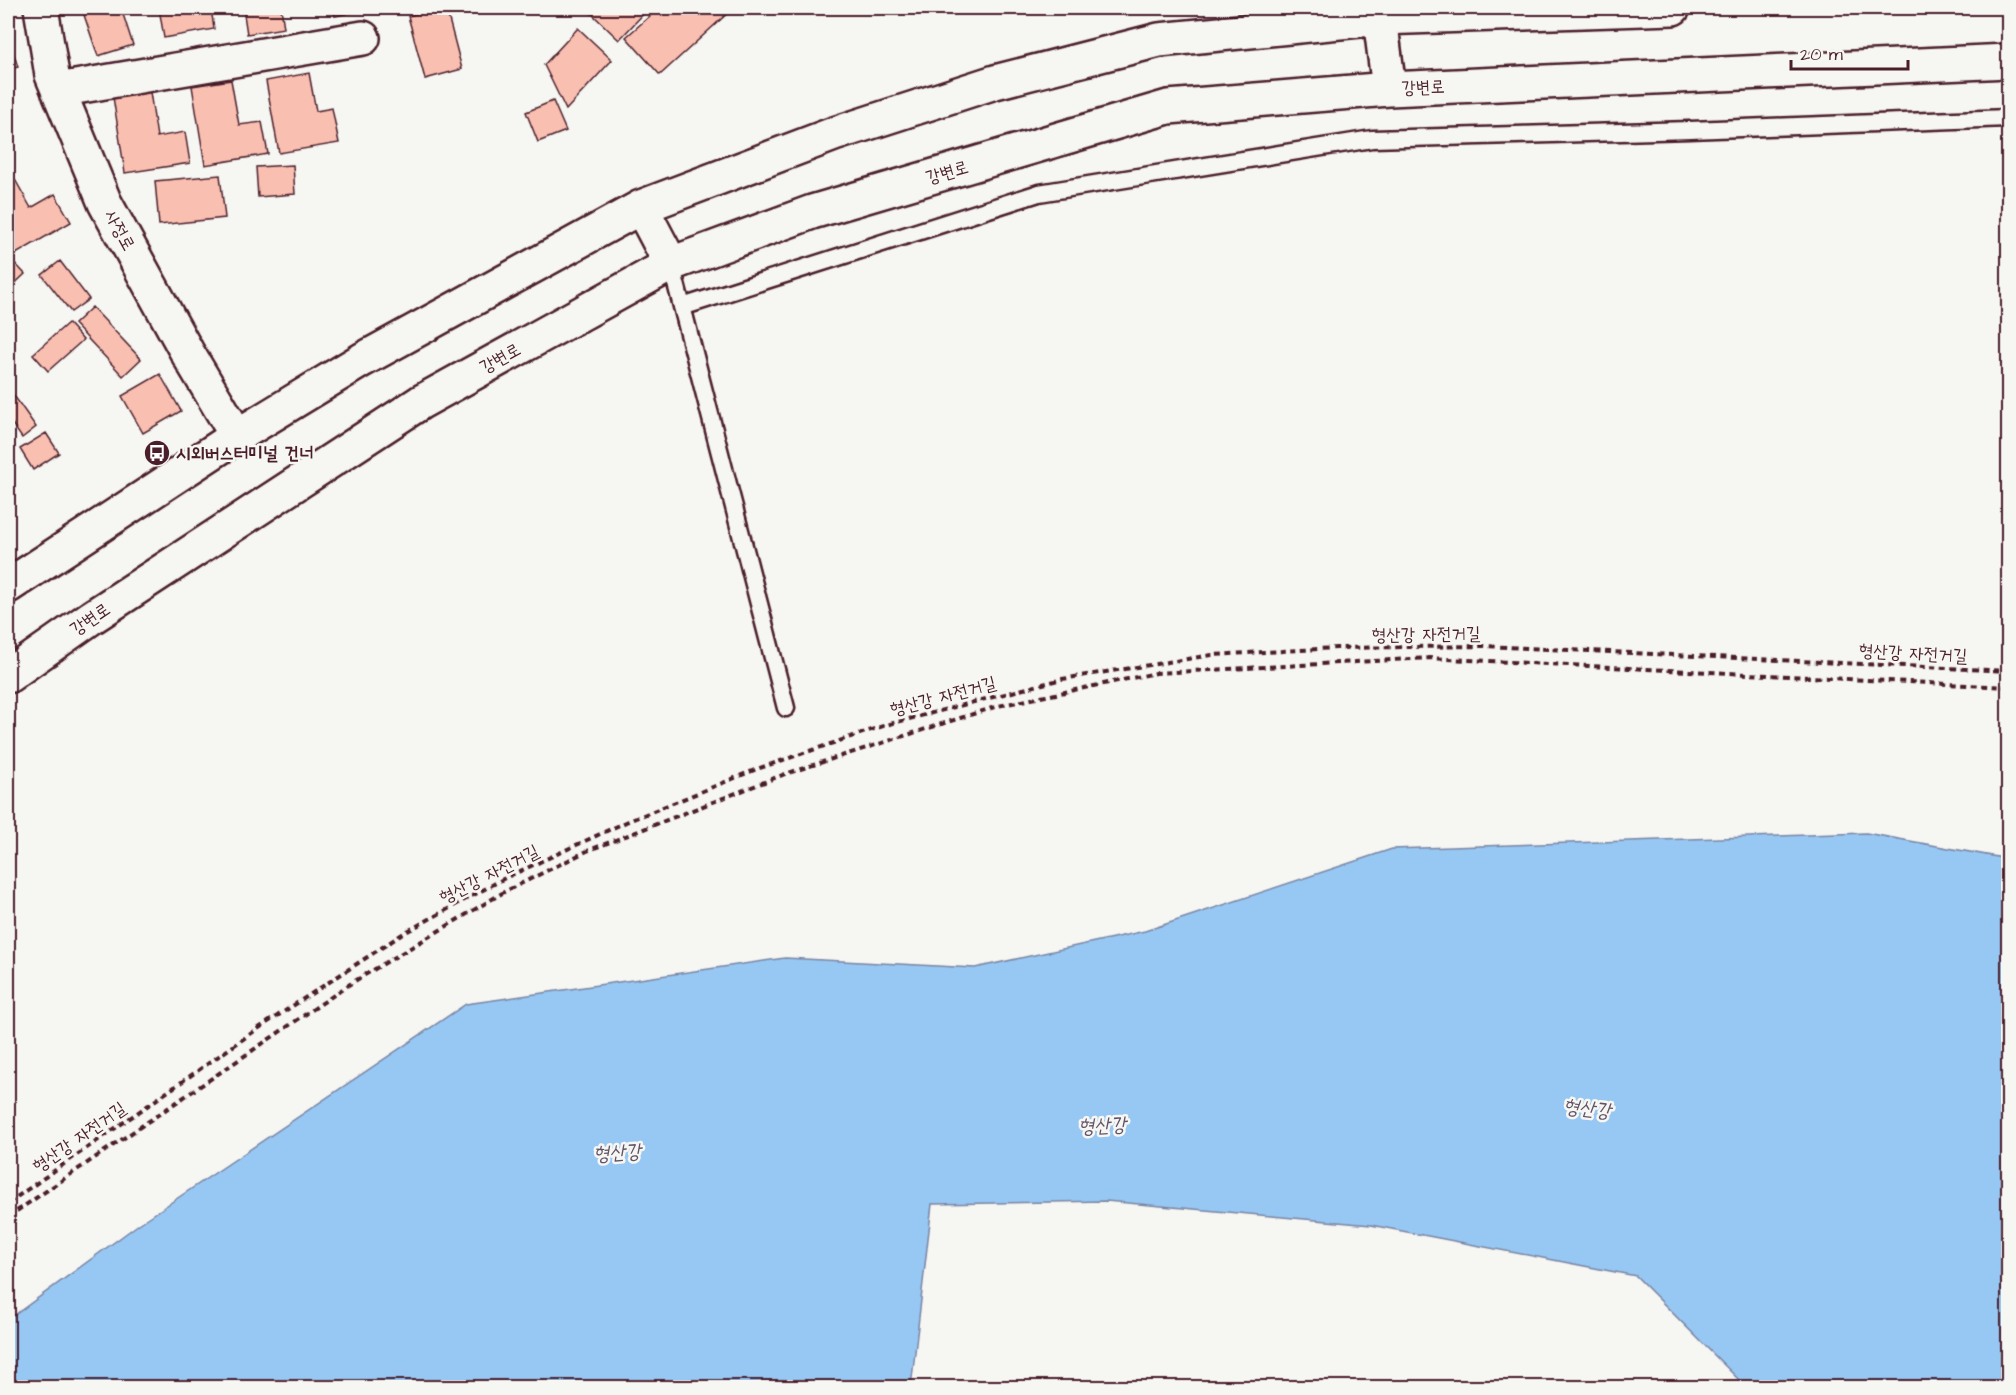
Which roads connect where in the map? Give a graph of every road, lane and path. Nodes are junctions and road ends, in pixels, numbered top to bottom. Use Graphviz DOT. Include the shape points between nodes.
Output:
graph roads {
  1 [pos="41,8"];
  2 [pos="1673,8"];
  3 [pos="1378,13"];
  4 [pos="363,38"];
  5 [pos="2008,61"];
  6 [pos="1389,89"];
  7 [pos="58,90"];
  8 [pos="2008,118"];
  9 [pos="641,207"];
  10 [pos="671,264"];
  11 [pos="682,307"];
  12 [pos="237,436"];
  13 [pos="8,586"];
  14 [pos="2008,671"];
  15 [pos="8,676"];
  16 [pos="2008,687"];
  17 [pos="786,708"];
  18 [pos="8,1203"];
  19 [pos="8,1217"];
  1 -- 7 [label="street, 사정로"];
  2 -- 3 [label="street"];
  3 -- 6 [label="street"];
  3 -- 9 [label="street" via="1159,40 1005,79 834,134"];
  4 -- 7 [label="street"];
  5 -- 6 [label="street, 강변로"];
  6 -- 10 [label="street, 강변로" via="1168,107 812,212"];
  7 -- 12 [label="street, 사정로" via="105,203"];
  8 -- 11 [label="lane" via="1372,139 1039,194"];
  9 -- 10 [label="street"];
  9 -- 12 [label="street" via="362,360"];
  10 -- 11 [label="lane"];
  10 -- 15 [label="street, 강변로" via="421,402"];
  11 -- 17 [label="lane"];
  12 -- 13 [label="street"];
  14 -- 18 [label="path, 형산강 자전거길" via="1485,646 1336,648 1212,655 1062,679 886,725 757,769 626,822 503,879 404,933"];
  16 -- 19 [label="path" via="1429,658 1156,673 998,706 785,774 587,851 504,891 353,982"];
}
